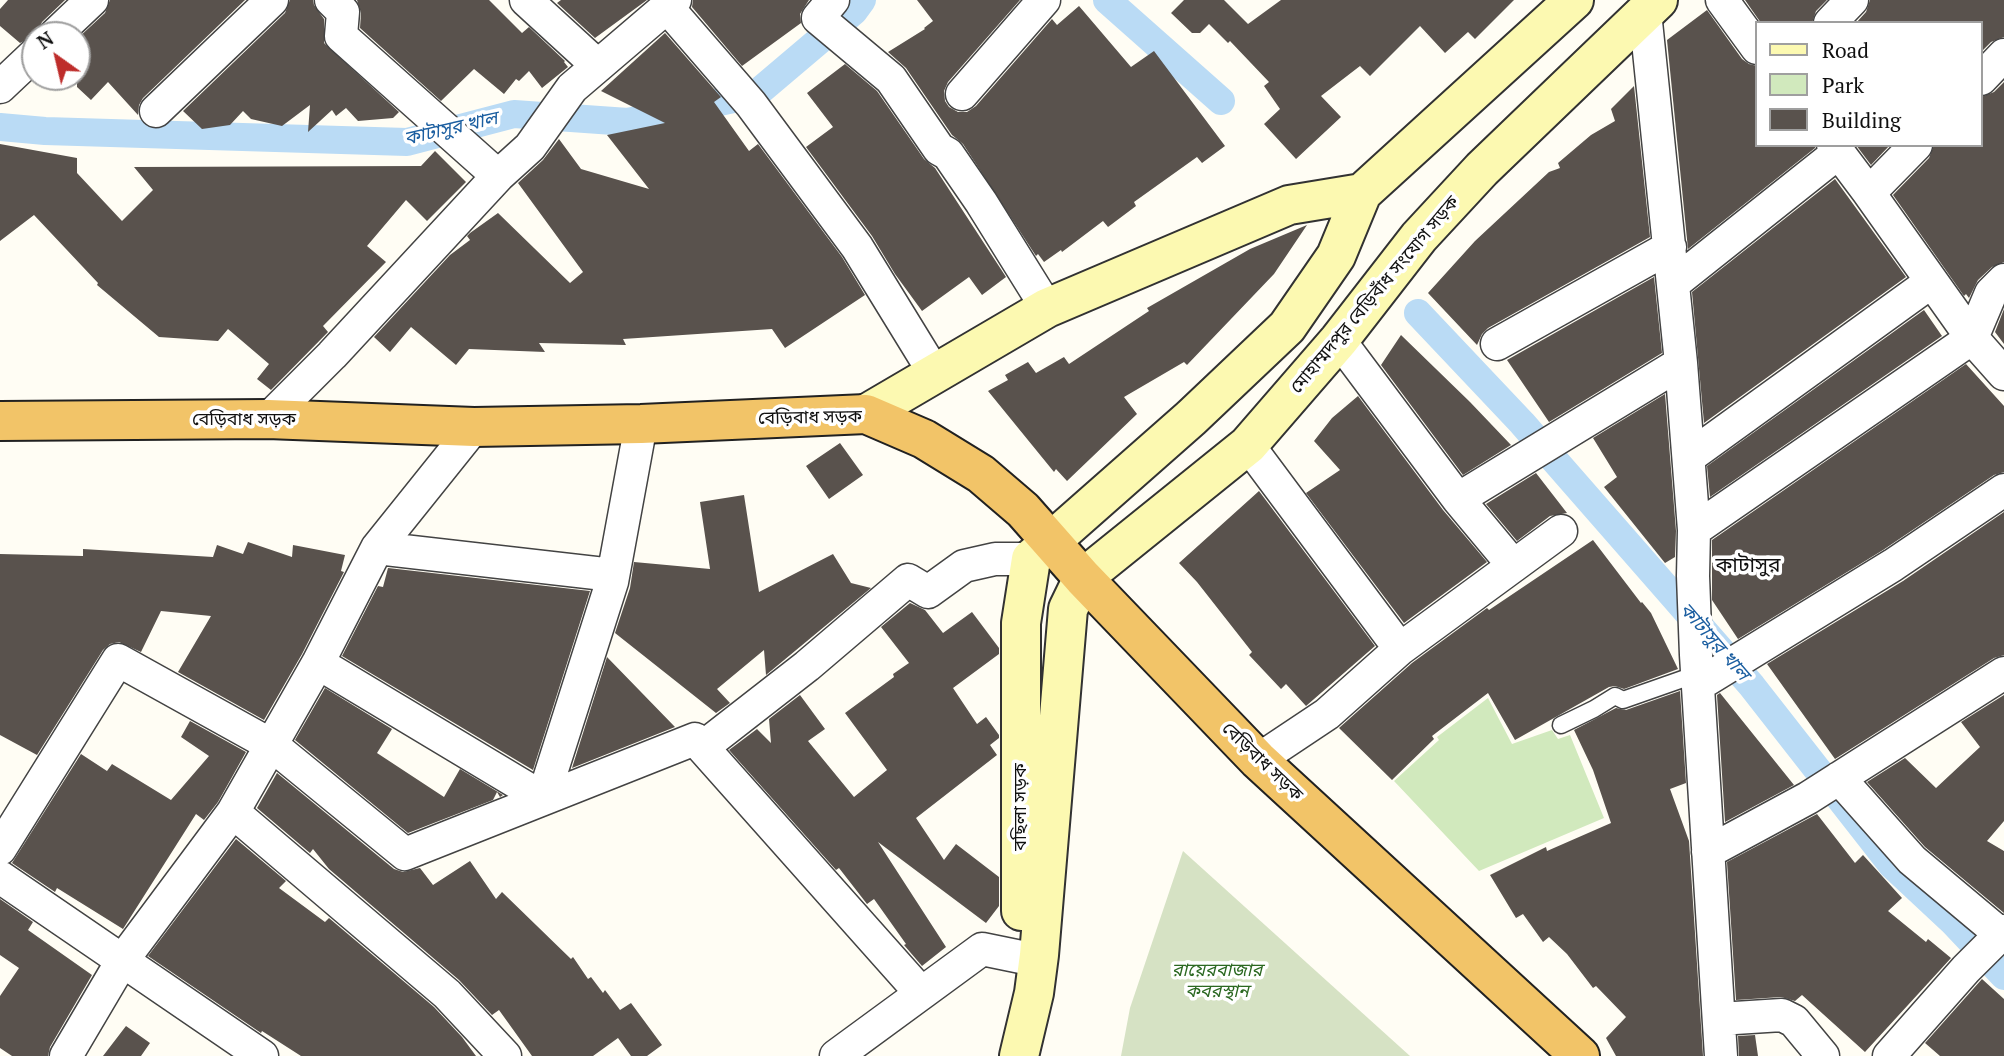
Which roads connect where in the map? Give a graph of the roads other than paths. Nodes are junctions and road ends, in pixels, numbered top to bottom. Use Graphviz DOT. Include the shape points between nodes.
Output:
graph roads {
  1 [pos="92,0"];
  2 [pos="272,0"];
  3 [pos="331,0"];
  4 [pos="526,0"];
  5 [pos="1574,0"];
  6 [pos="1722,0"];
  7 [pos="1852,0"];
  8 [pos="671,3"];
  9 [pos="1041,3"];
  10 [pos="1651,6"];
  11 [pos="826,9"];
  12 [pos="70,21"];
  13 [pos="1832,21"];
  14 [pos="1756,47"];
  15 [pos="2004,55"];
  16 [pos="598,66"];
  17 [pos="21,67"];
  18 [pos="1983,77"];
  19 [pos="0,87"];
  20 [pos="962,94"];
  21 [pos="156,111"];
  22 [pos="1914,147"];
  23 [pos="1836,149"];
  24 [pos="498,176"];
  25 [pos="1362,193"];
  26 [pos="1869,193"];
  27 [pos="1670,247"];
  28 [pos="2004,280"];
  29 [pos="1931,282"];
  30 [pos="1673,284"];
  31 [pos="1047,308"];
  32 [pos="1972,338"];
  33 [pos="1339,340"];
  34 [pos="1497,344"];
  35 [pos="1681,363"];
  36 [pos="935,374"];
  37 [pos="2004,374"];
  38 [pos="866,414"];
  39 [pos="268,419"];
  40 [pos="0,421"];
  41 [pos="641,424"];
  42 [pos="474,428"];
  43 [pos="1248,445"];
  44 [pos="1689,457"];
  45 [pos="2004,490"];
  46 [pos="1458,499"];
  47 [pos="1695,530"];
  48 [pos="1561,531"];
  49 [pos="377,548"];
  50 [pos="1041,549"];
  51 [pos="1513,565"];
  52 [pos="612,575"];
  53 [pos="1083,578"];
  54 [pos="1400,649"];
  55 [pos="318,663"];
  56 [pos="1702,672"];
  57 [pos="2004,673"];
  58 [pos="1561,725"];
  59 [pos="273,746"];
  60 [pos="703,747"];
  61 [pos="1258,760"];
  62 [pos="1839,778"];
  63 [pos="543,798"];
  64 [pos="233,812"];
  65 [pos="0,849"];
  66 [pos="1708,852"];
  67 [pos="0,877"];
  68 [pos="2001,935"];
  69 [pos="1021,957"];
  70 [pos="122,961"];
  71 [pos="921,993"];
  72 [pos="1719,1019"];
  73 [pos="255,1054"];
  74 [pos="66,1056"];
  75 [pos="505,1056"];
  76 [pos="836,1056"];
  77 [pos="1017,1056"];
  78 [pos="1580,1056"];
  79 [pos="1721,1056"];
  80 [pos="1823,1056"];
  81 [pos="1889,1056"];
  1 -- 12 [label="street"];
  2 -- 21 [label="street"];
  3 -- 24 [label="street" via="343,12 341,36"];
  4 -- 16 [label="street"];
  5 -- 25 [label="main road"];
  6 -- 14 [label="street"];
  7 -- 13 [label="street"];
  8 -- 16 [label="street"];
  8 -- 36 [label="street" via="857,247"];
  9 -- 20 [label="street"];
  10 -- 27 [label="street"];
  10 -- 33 [label="main road, মোহাম্মদপুর বেড়িবাঁধ সংযোগ সড়ক" via="1482,169 1419,237"];
  11 -- 31 [label="street" via="849,45 891,79 939,149 948,154"];
  15 -- 18 [label="street"];
  16 -- 24 [label="street" via="572,88 530,147"];
  17 -- 19 [label="street"];
  22 -- 26 [label="street"];
  23 -- 26 [label="street"];
  23 -- 30 [label="street"];
  24 -- 39 [label="street"];
  25 -- 31 [label="main road" via="1289,205"];
  25 -- 50 [label="main road" via="1336,256 1287,327"];
  26 -- 29 [label="street"];
  27 -- 30 [label="street"];
  27 -- 34 [label="street"];
  28 -- 32 [label="street" via="1991,293"];
  29 -- 32 [label="street"];
  29 -- 44 [label="street"];
  30 -- 35 [label="street"];
  31 -- 36 [label="main road"];
  32 -- 37 [label="street"];
  32 -- 47 [label="street"];
  33 -- 43 [label="main road, মোহাম্মদপুর বেড়িবাঁধ সংযোগ সড়ক"];
  33 -- 46 [label="street"];
  35 -- 44 [label="street"];
  35 -- 46 [label="street"];
  36 -- 38 [label="main road"];
  38 -- 41 [label="highway, বেড়িবাধ সড়ক"];
  38 -- 50 [label="highway, বেড়িবাধ সড়ক" via="923,439 981,474 1023,510"];
  39 -- 40 [label="highway, বেড়িবাধ সড়ক"];
  39 -- 42 [label="highway, বেড়িবাধ সড়ক"];
  41 -- 42 [label="highway, বেড়িবাধ সড়ক"];
  41 -- 52 [label="street"];
  42 -- 49 [label="street"];
  43 -- 53 [label="main road, মোহাম্মদপুর বেড়িবাঁধ সংযোগ সড়ক"];
  43 -- 54 [label="street"];
  44 -- 47 [label="street"];
  45 -- 56 [label="street" via="1751,652"];
  46 -- 51 [label="street"];
  47 -- 56 [label="street" via="1693,576"];
  48 -- 51 [label="street"];
  49 -- 52 [label="street"];
  49 -- 55 [label="street"];
  50 -- 53 [label="highway, বেড়িবাধ সড়ক"];
  50 -- 60 [label="street" via="964,566 928,592 908,580"];
  50 -- 69 [label="main road, বছিলা সড়ক" via="1021,623"];
  51 -- 54 [label="street"];
  52 -- 63 [label="street"];
  53 -- 61 [label="highway, বেড়িবাধ সড়ক"];
  53 -- 77 [label="main road, বছিলা সড়ক" via="1069,609 1039,955"];
  54 -- 61 [label="street" via="1326,714"];
  55 -- 59 [label="street"];
  55 -- 63 [label="street"];
  56 -- 58 [label="lane" via="1623,700 1615,696"];
  56 -- 66 [label="street"];
  57 -- 62 [label="street"];
  59 -- 63 [label="street" via="405,854"];
  59 -- 64 [label="street"];
  59 -- 65 [label="street" via="118,660"];
  60 -- 63 [label="street" via="695,739"];
  60 -- 71 [label="street"];
  61 -- 78 [label="highway, বেড়িবাধ সড়ক"];
  62 -- 66 [label="street"];
  62 -- 68 [label="street" via="1912,860"];
  64 -- 70 [label="street"];
  64 -- 75 [label="street" via="447,994"];
  66 -- 72 [label="street"];
  67 -- 70 [label="street"];
  68 -- 81 [label="street"];
  69 -- 71 [label="street" via="982,949"];
  69 -- 77 [label="main road, বছিলা সড়ক"];
  70 -- 73 [label="street"];
  70 -- 74 [label="street"];
  71 -- 76 [label="street"];
  72 -- 79 [label="street"];
  72 -- 80 [label="street" via="1782,1015 1794,1021"];
}
